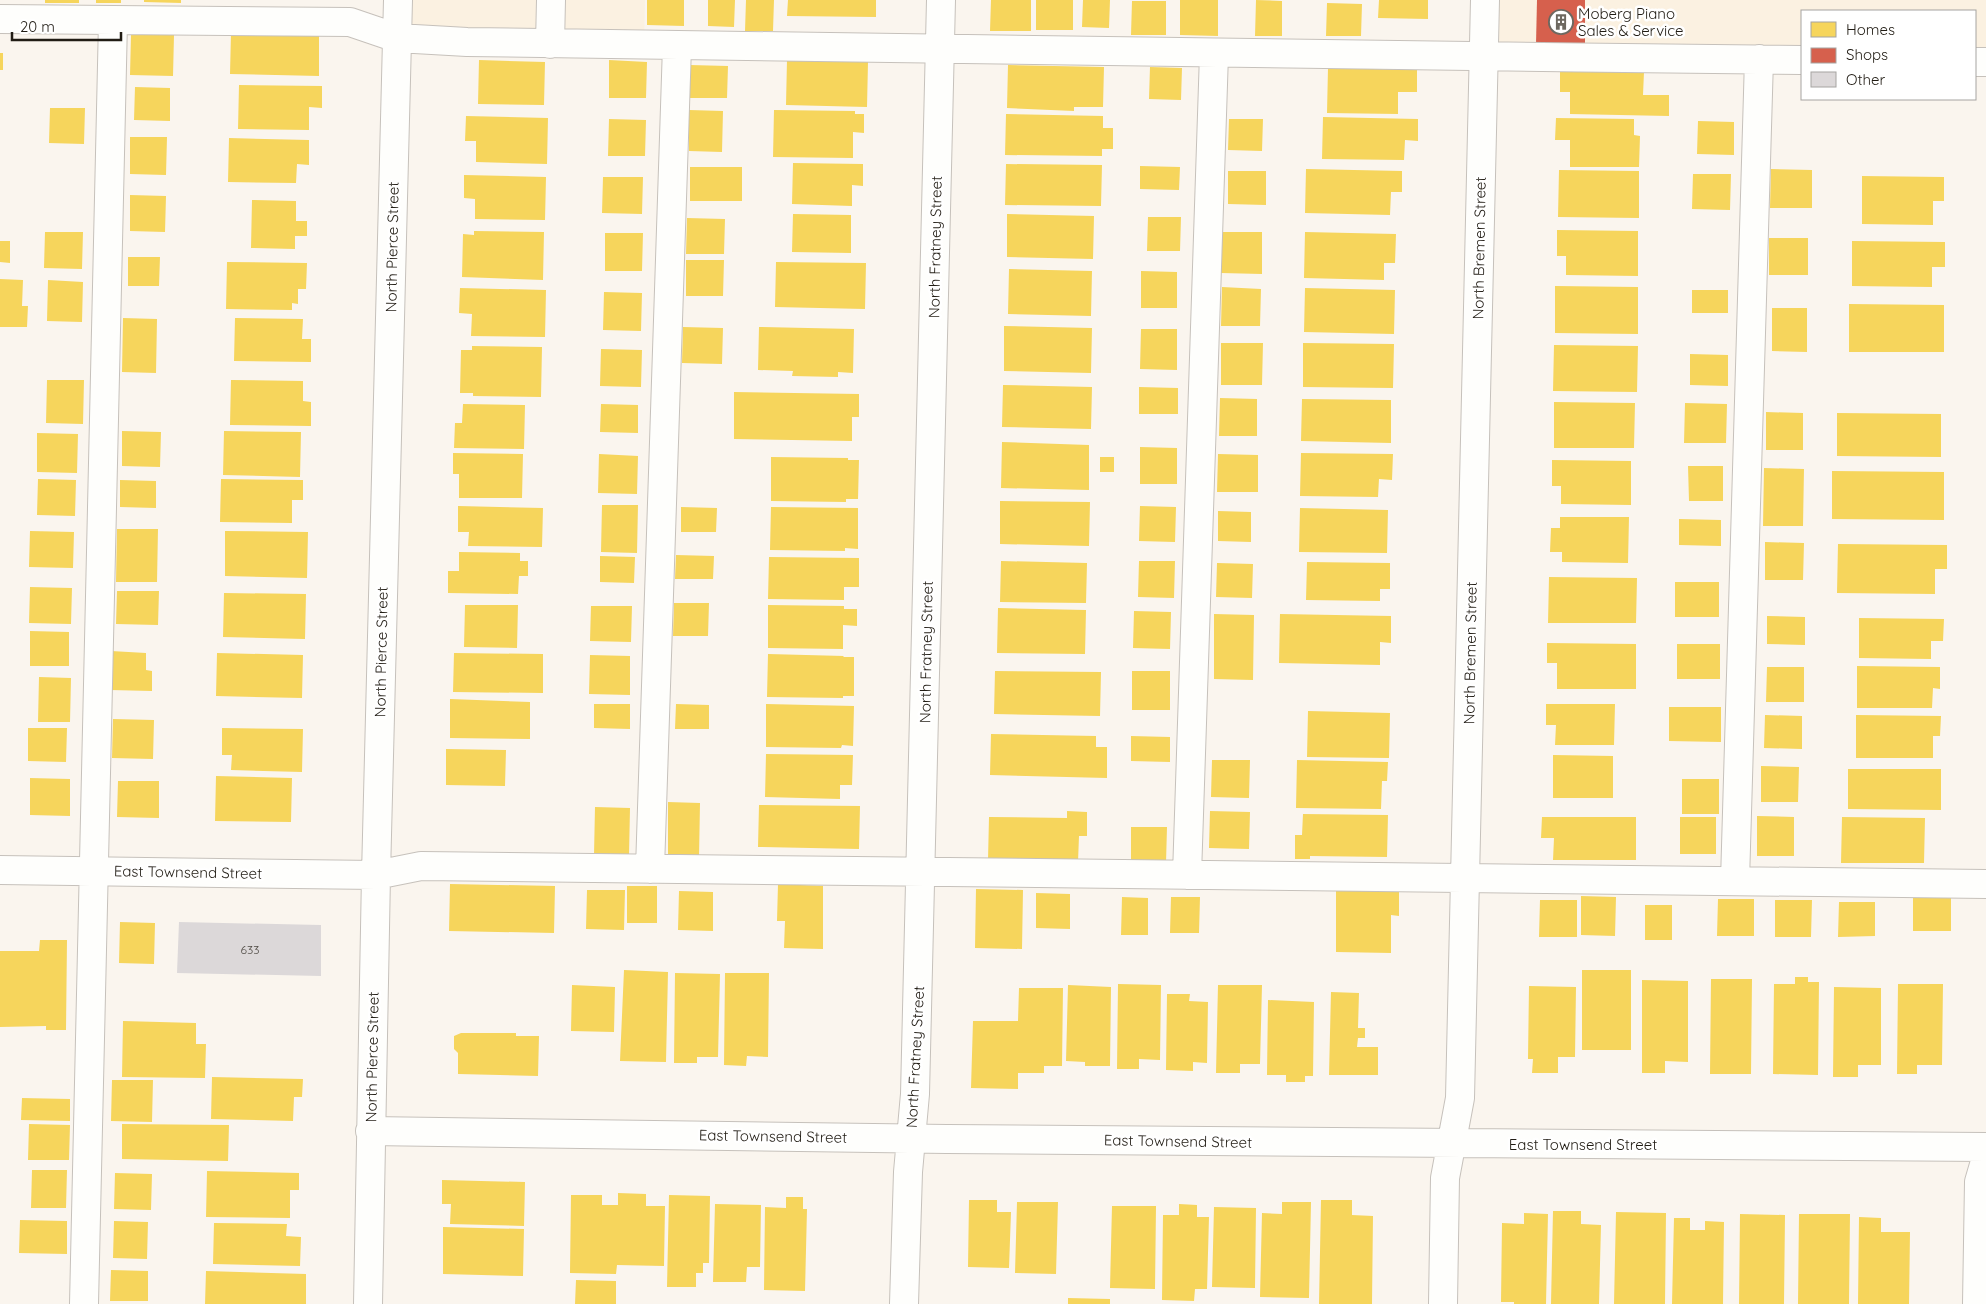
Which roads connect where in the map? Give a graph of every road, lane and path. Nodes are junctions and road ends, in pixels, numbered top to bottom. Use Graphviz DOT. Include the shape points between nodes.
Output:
graph roads {
  1 [pos="398,0"];
  2 [pos="551,0"];
  3 [pos="941,0"];
  4 [pos="1485,0"];
  5 [pos="0,19"];
  6 [pos="113,21"];
  7 [pos="397,38"];
  8 [pos="550,44"];
  9 [pos="677,46"];
  10 [pos="940,51"];
  11 [pos="1214,54"];
  12 [pos="1484,56"];
  13 [pos="1759,59"];
  14 [pos="1801,60"];
  15 [pos="650,869"];
  16 [pos="0,870"];
  17 [pos="94,871"];
  18 [pos="921,872"];
  19 [pos="376,875"];
  20 [pos="1187,875"];
  21 [pos="1464,878"];
  22 [pos="1735,881"];
  23 [pos="1986,884"];
  24 [pos="370,1131"];
  25 [pos="911,1138"];
  26 [pos="1451,1143"];
  27 [pos="1986,1147"];
  28 [pos="1986,1158"];
  29 [pos="84,1304"];
  30 [pos="368,1304"];
  31 [pos="904,1304"];
  32 [pos="1443,1304"];
  33 [pos="1977,1304"];
  1 -- 7 [label="street, North Pierce Street"];
  2 -- 8 [label="street"];
  3 -- 10 [label="street, North Fratney Street"];
  4 -- 12 [label="street, North Bremen Street"];
  5 -- 6 [label="street"];
  6 -- 7 [label="street" via="350,22"];
  6 -- 17 [label="street"];
  7 -- 8 [label="street"];
  7 -- 19 [label="street, North Pierce Street"];
  8 -- 9 [label="street"];
  9 -- 10 [label="street"];
  9 -- 15 [label="street"];
  10 -- 11 [label="street"];
  10 -- 18 [label="street, North Fratney Street"];
  11 -- 12 [label="street"];
  11 -- 20 [label="street"];
  12 -- 13 [label="street"];
  12 -- 21 [label="street, North Bremen Street"];
  13 -- 14 [label="street"];
  13 -- 22 [label="street"];
  15 -- 18 [label="street, East Townsend Street"];
  15 -- 19 [label="street, East Townsend Street" via="421,866"];
  16 -- 17 [label="street, East Townsend Street"];
  17 -- 19 [label="street, East Townsend Street"];
  17 -- 29 [label="street"];
  18 -- 20 [label="street, East Townsend Street"];
  18 -- 25 [label="street, North Fratney Street" via="916,1094"];
  19 -- 24 [label="street, North Pierce Street"];
  20 -- 21 [label="street, East Townsend Street"];
  21 -- 22 [label="street, East Townsend Street"];
  21 -- 26 [label="street, North Bremen Street" via="1460,1098"];
  22 -- 23 [label="street, East Townsend Street"];
  24 -- 25 [label="street, East Townsend Street"];
  24 -- 30 [label="street, North Pierce Street"];
  25 -- 26 [label="street, East Townsend Street"];
  25 -- 31 [label="street, North Fratney Street"];
  26 -- 27 [label="street, East Townsend Street"];
  26 -- 32 [label="street, North Bremen Street" via="1445,1178"];
  28 -- 33 [label="street" via="1979,1182"];
}
